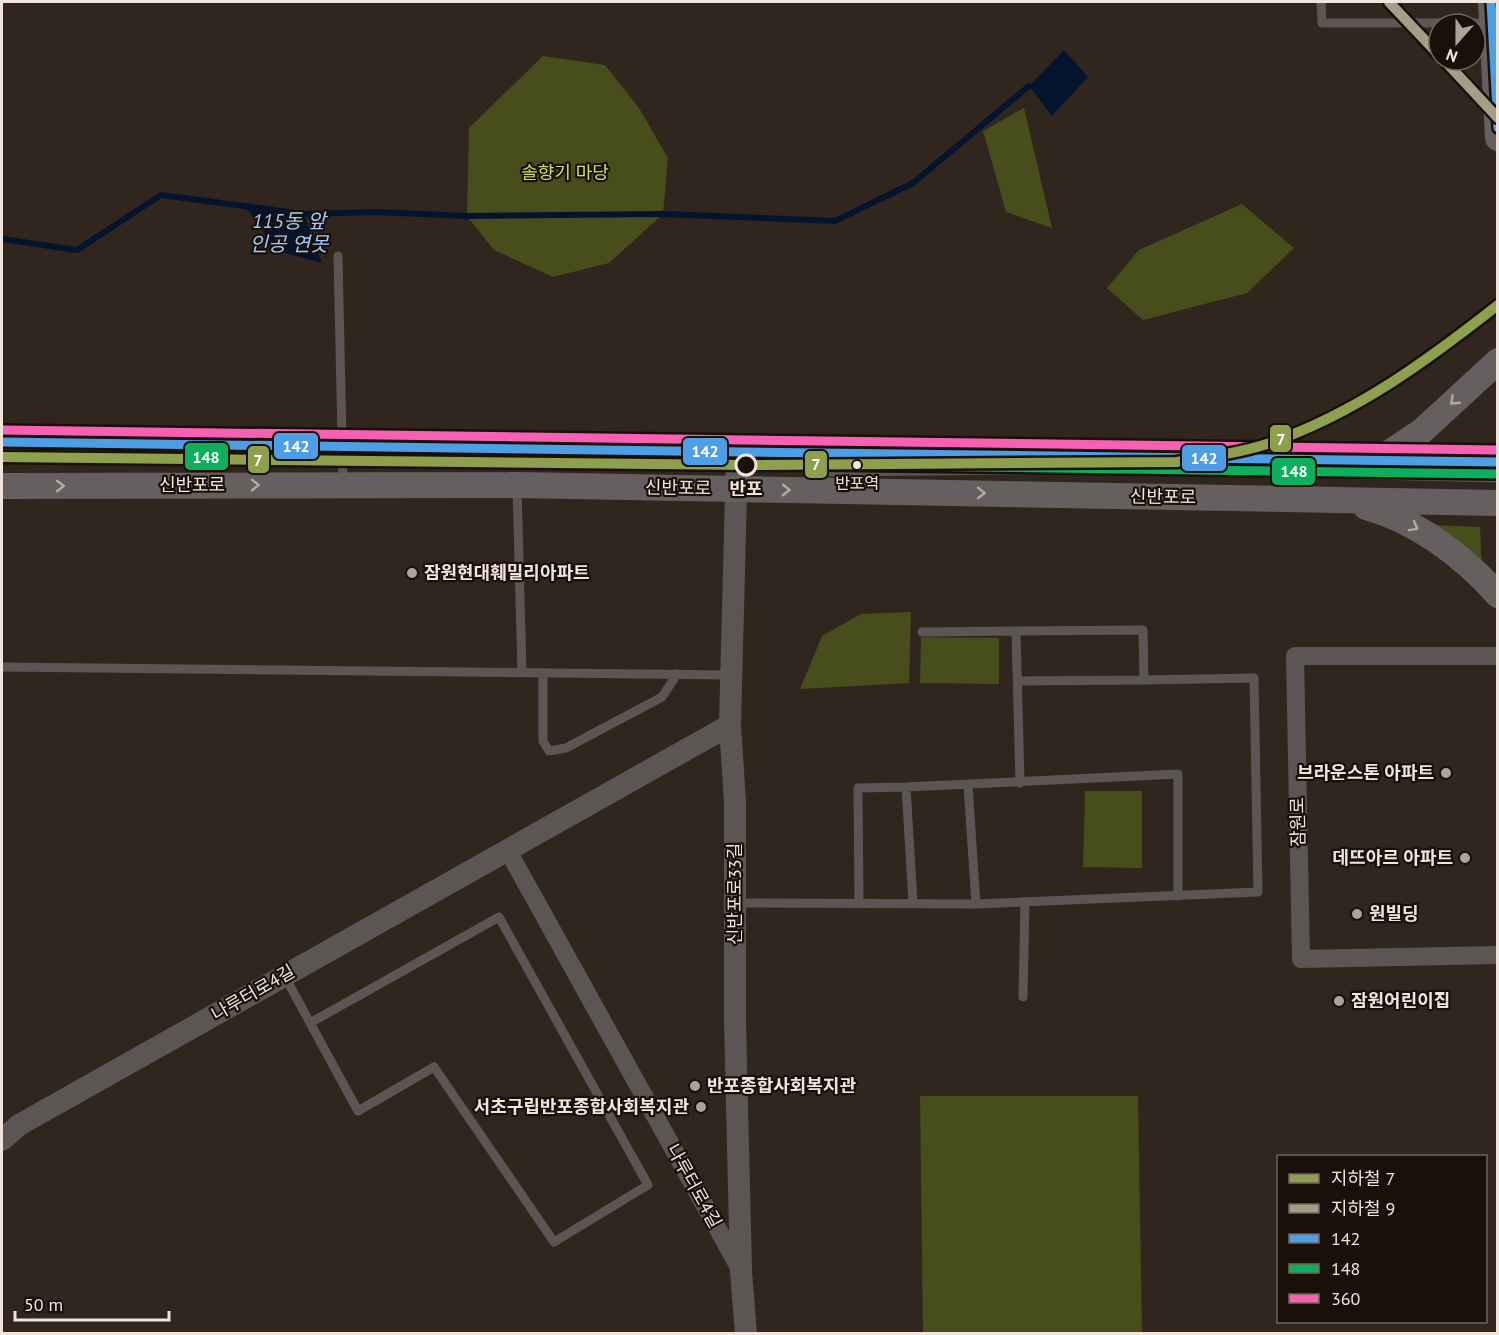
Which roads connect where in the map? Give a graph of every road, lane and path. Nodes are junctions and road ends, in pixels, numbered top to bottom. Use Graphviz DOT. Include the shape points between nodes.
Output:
graph roads {
  1 [pos="1321,2"];
  2 [pos="1491,12"];
  3 [pos="1497,138"];
  4 [pos="339,256"];
  5 [pos="1497,361"];
  6 [pos="2,442"];
  7 [pos="342,446"];
  8 [pos="737,454"];
  9 [pos="1176,457"];
  10 [pos="1378,460"];
  11 [pos="1497,462"];
  12 [pos="1124,469"];
  13 [pos="1497,478"];
  14 [pos="343,485"];
  15 [pos="517,485"];
  16 [pos="2,486"];
  17 [pos="737,489"];
  18 [pos="1340,500"];
  19 [pos="1497,503"];
  20 [pos="1497,595"];
  21 [pos="1016,631"];
  22 [pos="922,632"];
  23 [pos="1497,656"];
  24 [pos="2,667"];
  25 [pos="522,673"];
  26 [pos="543,673"];
  27 [pos="677,674"];
  28 [pos="732,675"];
  29 [pos="1144,680"];
  30 [pos="1018,681"];
  31 [pos="730,724"];
  32 [pos="1020,783"];
  33 [pos="968,786"];
  34 [pos="906,787"];
  35 [pos="507,849"];
  36 [pos="1178,896"];
  37 [pos="1025,902"];
  38 [pos="736,903"];
  39 [pos="859,903"];
  40 [pos="913,903"];
  41 [pos="976,904"];
  42 [pos="1497,955"];
  43 [pos="284,975"];
  44 [pos="1023,997"];
  45 [pos="310,1023"];
  46 [pos="2,1140"];
  47 [pos="741,1271"];
  48 [pos="746,1334"];
  1 -- 2 [label="lane" via="1322,23"];
  2 -- 3 [label="main road"];
  4 -- 7 [label="lane"];
  5 -- 10 [label="main road, one-way" via="1422,431"];
  6 -- 7 [label="main road, 신반포로"];
  7 -- 8 [label="main road, 신반포로"];
  7 -- 14 [label="lane"];
  8 -- 9 [label="main road, 신반포로"];
  8 -- 12 [label="lane" via="830,472"];
  8 -- 17 [label="street, 신반포로33길"];
  9 -- 10 [label="main road, 신반포로"];
  9 -- 12 [label="lane"];
  10 -- 11 [label="main road, 신반포로"];
  12 -- 13 [label="lane"];
  14 -- 15 [label="main road, 신반포로"];
  16 -- 14 [label="main road, 신반포로, one-way"];
  14 -- 17 [label="lane" via="413,479 694,482"];
  15 -- 17 [label="main road, 신반포로"];
  15 -- 25 [label="lane"];
  17 -- 18 [label="main road, 신반포로, one-way"];
  17 -- 28 [label="street, 신반포로33길"];
  18 -- 19 [label="main road, 신반포로"];
  18 -- 20 [label="main road, one-way" via="1392,515 1425,533"];
  21 -- 22 [label="lane"];
  21 -- 29 [label="lane" via="1143,630"];
  21 -- 30 [label="lane"];
  23 -- 42 [label="street, 잠원로" via="1295,656 1301,959"];
  24 -- 25 [label="lane"];
  25 -- 26 [label="lane"];
  26 -- 27 [label="lane"];
  26 -- 27 [label="lane" via="543,741 549,751 566,748 662,697"];
  27 -- 28 [label="lane"];
  28 -- 31 [label="street, 신반포로33길"];
  29 -- 30 [label="lane"];
  29 -- 36 [label="lane" via="1254,678 1258,892"];
  30 -- 32 [label="lane"];
  31 -- 35 [label="street, 나루터로4길"];
  31 -- 38 [label="street, 신반포로33길"];
  32 -- 33 [label="lane"];
  32 -- 36 [label="lane" via="1178,774"];
  33 -- 34 [label="lane"];
  33 -- 41 [label="lane"];
  34 -- 39 [label="lane" via="858,788"];
  34 -- 40 [label="lane"];
  35 -- 43 [label="street, 나루터로4길"];
  35 -- 47 [label="street, 나루터로4길"];
  36 -- 37 [label="lane"];
  37 -- 41 [label="lane"];
  37 -- 44 [label="lane"];
  38 -- 39 [label="lane"];
  38 -- 47 [label="street, 신반포로33길"];
  39 -- 40 [label="lane"];
  40 -- 41 [label="lane"];
  43 -- 45 [label="lane"];
  43 -- 46 [label="street, 나루터로4길" via="19,1125"];
  45 -- 45 [label="lane" via="358,1111 434,1067 554,1242 648,1185 499,917"];
  47 -- 48 [label="street, 신반포로33길"];
}
